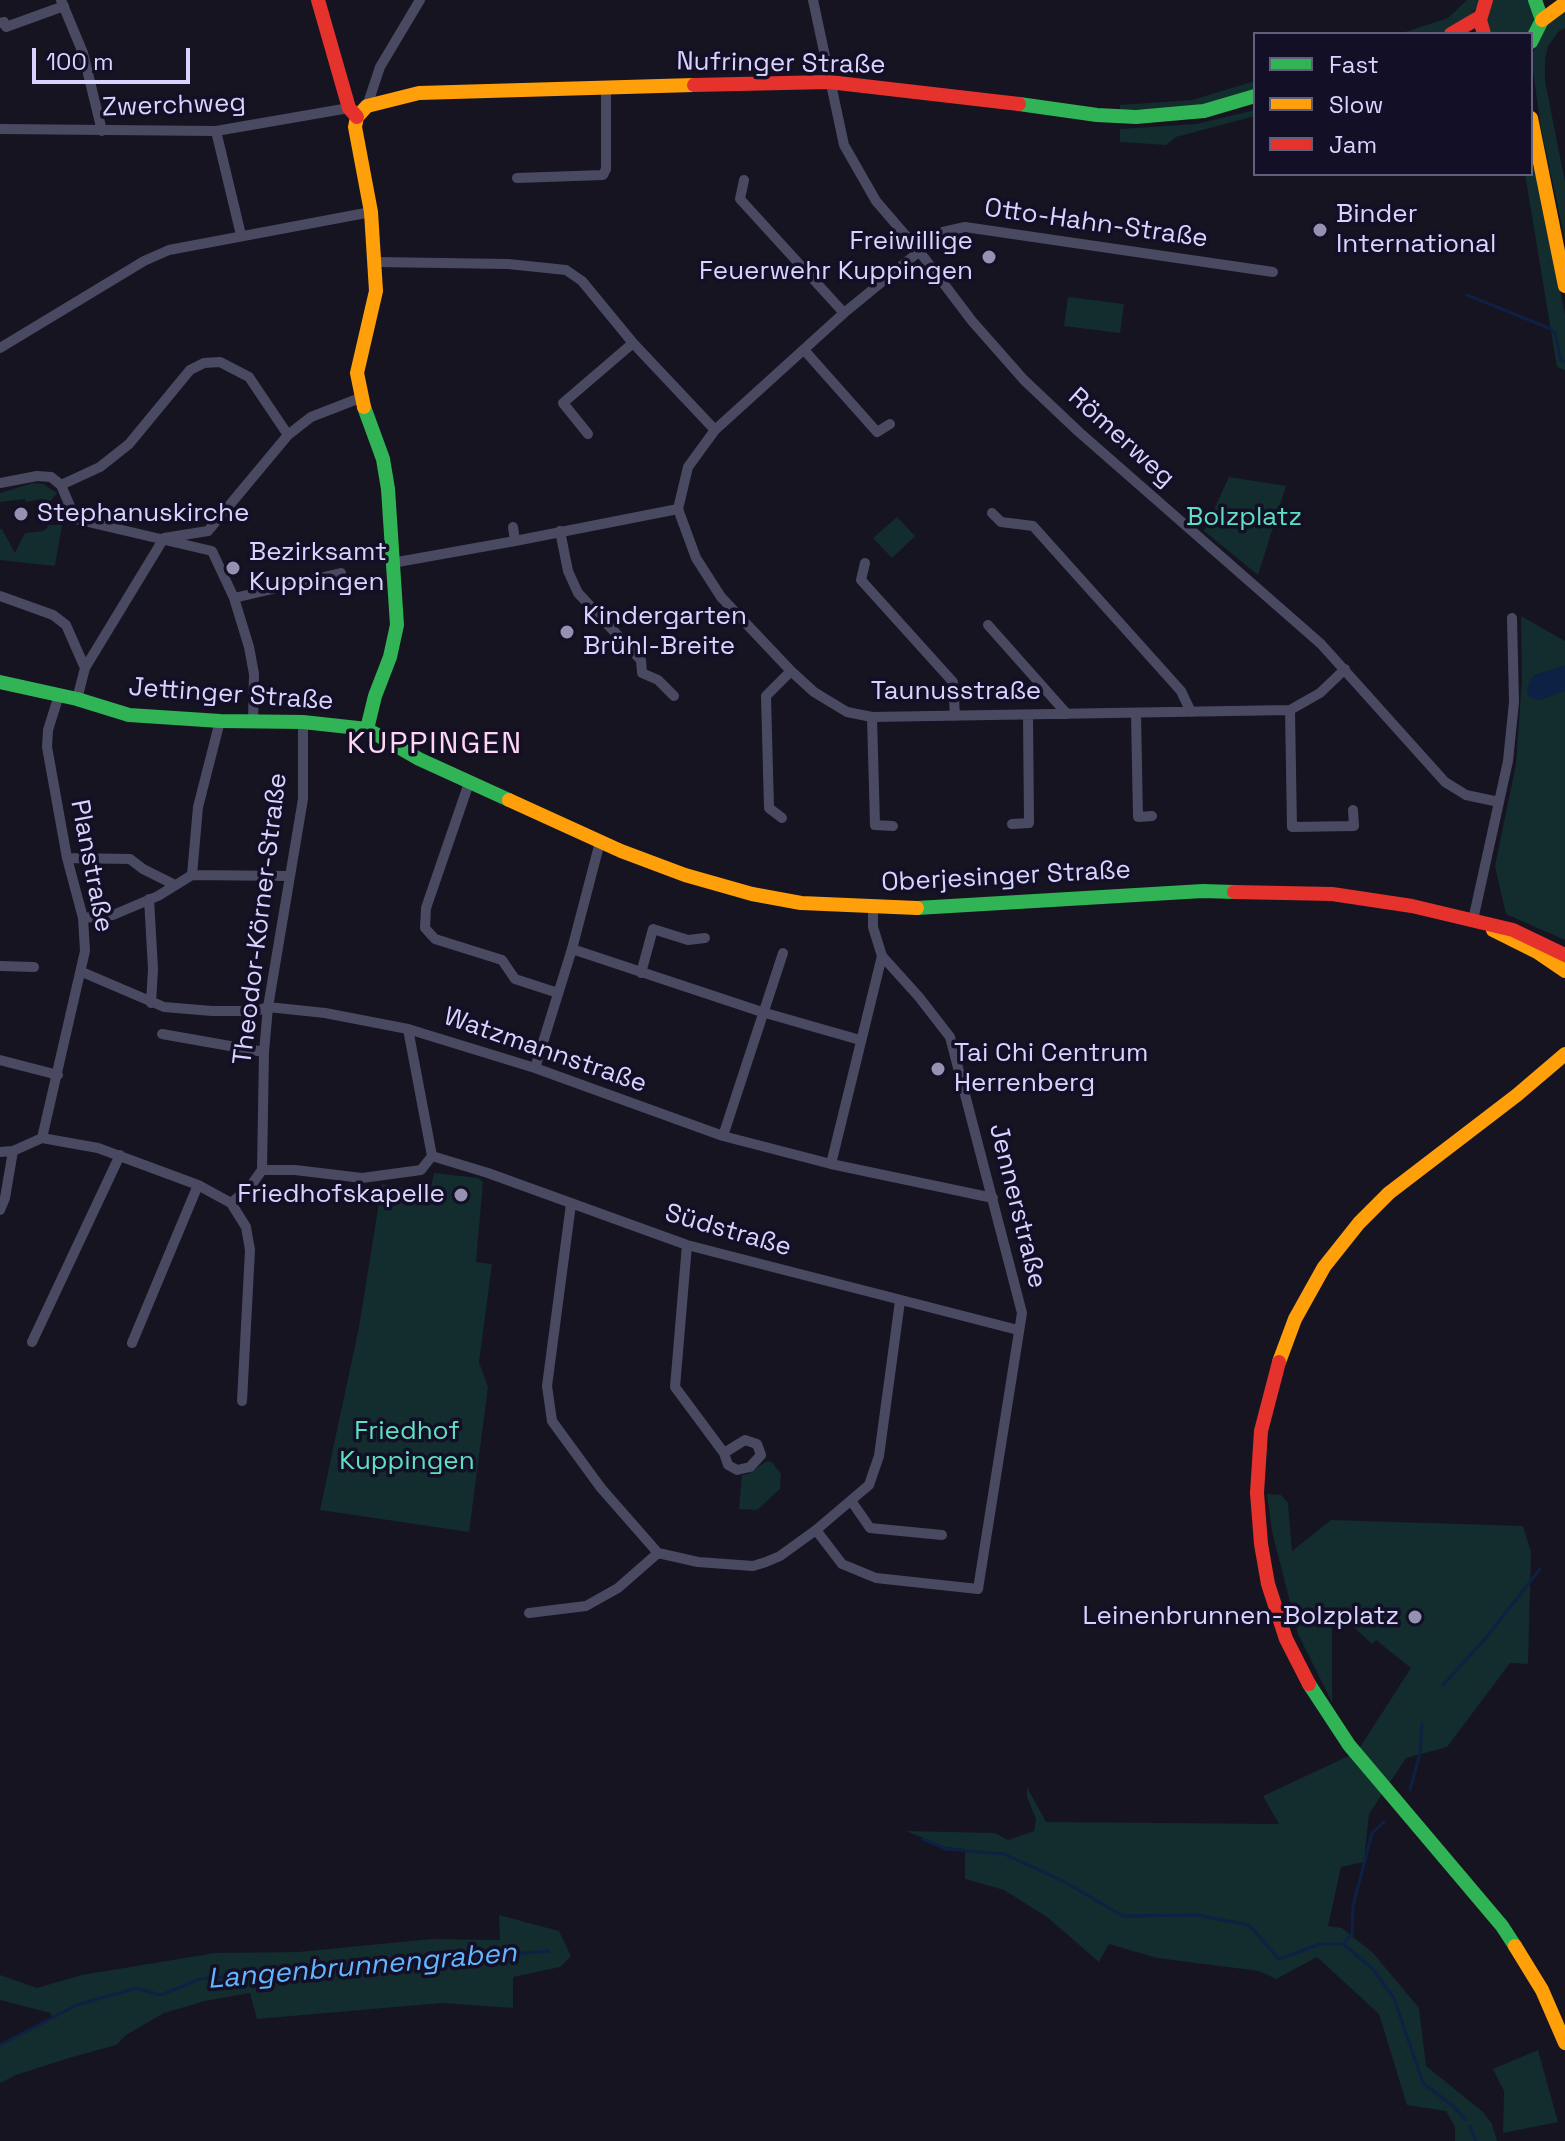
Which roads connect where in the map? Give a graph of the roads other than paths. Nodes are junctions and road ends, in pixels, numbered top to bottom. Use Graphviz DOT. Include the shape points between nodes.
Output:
graph roads {
  1 [pos="318,0"];
  2 [pos="420,0"];
  3 [pos="813,0"];
  4 [pos="1486,0"];
  5 [pos="1536,0"];
  6 [pos="63,3"];
  7 [pos="1565,3"];
  8 [pos="1480,17"];
  9 [pos="1542,20"];
  10 [pos="0,23"];
  11 [pos="1454,32"];
  12 [pos="1484,32"];
  13 [pos="1533,39"];
  14 [pos="829,82"];
  15 [pos="606,88"];
  16 [pos="1253,97"];
  17 [pos="358,110"];
  18 [pos="1533,128"];
  19 [pos="0,129"];
  20 [pos="102,131"];
  21 [pos="216,131"];
  22 [pos="517,178"];
  23 [pos="744,180"];
  24 [pos="371,212"];
  25 [pos="241,235"];
  26 [pos="919,251"];
  27 [pos="376,262"];
  28 [pos="1273,272"];
  29 [pos="1565,286"];
  30 [pos="844,313"];
  31 [pos="633,343"];
  32 [pos="0,348"];
  33 [pos="805,351"];
  34 [pos="360,398"];
  35 [pos="890,424"];
  36 [pos="715,430"];
  37 [pos="588,434"];
  38 [pos="288,435"];
  39 [pos="0,483"];
  40 [pos="61,485"];
  41 [pos="678,509"];
  42 [pos="992,513"];
  43 [pos="513,527"];
  44 [pos="208,531"];
  45 [pos="560,531"];
  46 [pos="164,538"];
  47 [pos="515,541"];
  48 [pos="212,551"];
  49 [pos="392,563"];
  50 [pos="865,563"];
  51 [pos="341,573"];
  52 [pos="0,596"];
  53 [pos="234,598"];
  54 [pos="1512,618"];
  55 [pos="988,625"];
  56 [pos="85,668"];
  57 [pos="1345,669"];
  58 [pos="791,671"];
  59 [pos="0,682"];
  60 [pos="59,695"];
  61 [pos="674,696"];
  62 [pos="77,699"];
  63 [pos="1290,710"];
  64 [pos="1191,712"];
  65 [pos="1067,714"];
  66 [pos="1136,714"];
  67 [pos="955,716"];
  68 [pos="1028,716"];
  69 [pos="872,717"];
  70 [pos="220,721"];
  71 [pos="253,722"];
  72 [pos="303,722"];
  73 [pos="367,729"];
  74 [pos="469,783"];
  75 [pos="1499,802"];
  76 [pos="1353,810"];
  77 [pos="1152,816"];
  78 [pos="782,818"];
  79 [pos="1012,824"];
  80 [pos="893,826"];
  81 [pos="600,842"];
  82 [pos="67,858"];
  83 [pos="192,875"];
  84 [pos="289,876"];
  85 [pos="175,885"];
  86 [pos="149,899"];
  87 [pos="873,907"];
  88 [pos="83,918"];
  89 [pos="1478,922"];
  90 [pos="705,938"];
  91 [pos="572,949"];
  92 [pos="783,953"];
  93 [pos="1565,955"];
  94 [pos="882,956"];
  95 [pos="0,966"];
  96 [pos="34,967"];
  97 [pos="1565,971"];
  98 [pos="82,972"];
  99 [pos="641,973"];
  100 [pos="558,993"];
  101 [pos="151,1003"];
  102 [pos="268,1007"];
  103 [pos="762,1012"];
  104 [pos="408,1029"];
  105 [pos="162,1034"];
  106 [pos="860,1040"];
  107 [pos="1565,1046"];
  108 [pos="264,1052"];
  109 [pos="1565,1054"];
  110 [pos="0,1060"];
  111 [pos="1548,1067"];
  112 [pos="535,1068"];
  113 [pos="58,1075"];
  114 [pos="723,1136"];
  115 [pos="42,1138"];
  116 [pos="13,1151"];
  117 [pos="0,1152"];
  118 [pos="120,1155"];
  119 [pos="432,1156"];
  120 [pos="831,1164"];
  121 [pos="262,1170"];
  122 [pos="198,1185"];
  123 [pos="993,1198"];
  124 [pos="231,1203"];
  125 [pos="571,1204"];
  126 [pos="0,1210"];
  127 [pos="687,1245"];
  128 [pos="900,1301"];
  129 [pos="1018,1330"];
  130 [pos="32,1342"];
  131 [pos="132,1343"];
  132 [pos="242,1401"];
  133 [pos="724,1453"];
  134 [pos="852,1502"];
  135 [pos="816,1530"];
  136 [pos="942,1535"];
  137 [pos="658,1553"];
  138 [pos="529,1613"];
  139 [pos="1565,2043"];
  1 -- 17 [label="main road"];
  2 -- 17 [label="street"];
  3 -- 14 [label="street, Römerweg"];
  4 -- 8 [label="main road"];
  5 -- 9 [label="main road"];
  6 -- 10 [label="street" via="6,27"];
  6 -- 20 [label="street" via="83,53"];
  7 -- 9 [label="main road"];
  8 -- 11 [label="main road"];
  8 -- 12 [label="main road"];
  9 -- 13 [label="main road"];
  14 -- 15 [label="main road, Nufringer Straße"];
  14 -- 16 [label="main road, Nufringer Straße" via="1136,117 1204,111"];
  14 -- 26 [label="street, Römerweg" via="844,145 876,201"];
  15 -- 17 [label="main road, Nufringer Straße" via="419,93"];
  15 -- 22 [label="street" via="603,175"];
  17 -- 21 [label="street, Zwerchweg"];
  17 -- 24 [label="main road" via="355,127"];
  18 -- 29 [label="main road"];
  19 -- 20 [label="street, Zwerchweg"];
  20 -- 21 [label="street, Zwerchweg"];
  21 -- 25 [label="street"];
  23 -- 30 [label="street" via="740,199"];
  24 -- 25 [label="street"];
  24 -- 27 [label="main road"];
  25 -- 32 [label="street" via="169,250 144,261"];
  26 -- 28 [label="street, Otto-Hahn-Straße" via="943,232 965,227"];
  26 -- 30 [label="street"];
  26 -- 57 [label="street, Römerweg" via="1024,380"];
  27 -- 31 [label="street" via="566,270 582,281"];
  27 -- 34 [label="main road" via="373,313 357,373"];
  30 -- 33 [label="street"];
  31 -- 36 [label="street"];
  31 -- 37 [label="street" via="563,403"];
  33 -- 35 [label="street" via="877,432"];
  33 -- 36 [label="street"];
  34 -- 38 [label="street" via="311,417"];
  34 -- 49 [label="main road" via="383,459"];
  36 -- 41 [label="street" via="688,467"];
  38 -- 40 [label="street" via="249,377 220,362 204,363 190,370 129,444 100,467"];
  38 -- 44 [label="street"];
  39 -- 40 [label="street" via="37,476"];
  40 -- 46 [label="street" via="71,518"];
  41 -- 45 [label="street"];
  41 -- 58 [label="street, Taunusstraße" via="696,558 721,597"];
  42 -- 64 [label="street" via="1001,522 1033,526 1181,691"];
  43 -- 47 [label="street"];
  44 -- 46 [label="street"];
  44 -- 48 [label="street"];
  45 -- 47 [label="street"];
  45 -- 61 [label="street" via="578,593 641,660 642,673"];
  46 -- 48 [label="street"];
  46 -- 56 [label="street"];
  47 -- 49 [label="street"];
  48 -- 53 [label="street"];
  49 -- 73 [label="main road" via="397,625"];
  50 -- 67 [label="street" via="861,580 953,682"];
  51 -- 53 [label="street"];
  52 -- 56 [label="street" via="66,625"];
  53 -- 71 [label="street" via="254,674"];
  54 -- 75 [label="street" via="1514,702"];
  55 -- 65 [label="street"];
  56 -- 62 [label="street"];
  57 -- 63 [label="street" via="1320,693"];
  57 -- 75 [label="street, Römerweg" via="1445,782 1466,795"];
  58 -- 69 [label="street, Taunusstraße" via="847,712"];
  58 -- 78 [label="street" via="766,696 769,808"];
  59 -- 60 [label="main road, Jettinger Straße"];
  60 -- 62 [label="main road, Jettinger Straße"];
  60 -- 82 [label="street, Planstraße" via="47,747"];
  62 -- 70 [label="main road, Jettinger Straße" via="129,715"];
  63 -- 64 [label="street, Taunusstraße"];
  63 -- 76 [label="street" via="1292,827 1354,826"];
  64 -- 66 [label="street, Taunusstraße"];
  65 -- 66 [label="street, Taunusstraße"];
  65 -- 68 [label="street, Taunusstraße"];
  66 -- 77 [label="street" via="1138,817"];
  67 -- 68 [label="street, Taunusstraße"];
  67 -- 69 [label="street, Taunusstraße"];
  68 -- 79 [label="street" via="1029,823"];
  69 -- 80 [label="street" via="875,825"];
  70 -- 71 [label="main road, Jettinger Straße"];
  70 -- 83 [label="street" via="198,807"];
  71 -- 72 [label="main road, Jettinger Straße"];
  72 -- 73 [label="main road, Jettinger Straße"];
  72 -- 84 [label="street, Theodor-Körner-Straße" via="303,799"];
  73 -- 74 [label="main road, Oberjesinger Straße"];
  74 -- 81 [label="main road, Oberjesinger Straße"];
  74 -- 100 [label="street" via="426,908 425,928 435,939 502,960 515,979"];
  75 -- 89 [label="street"];
  81 -- 87 [label="main road, Oberjesinger Straße" via="752,894"];
  81 -- 91 [label="street"];
  82 -- 85 [label="street" via="130,859"];
  82 -- 88 [label="street, Planstraße"];
  83 -- 84 [label="street"];
  83 -- 85 [label="street"];
  84 -- 102 [label="street, Theodor-Körner-Straße"];
  85 -- 86 [label="street"];
  86 -- 88 [label="street" via="113,915"];
  86 -- 101 [label="street"];
  87 -- 89 [label="main road, Oberjesinger Straße" via="953,908 1279,891 1361,897"];
  87 -- 94 [label="street, Jennerstraße"];
  88 -- 98 [label="street, Planstraße"];
  89 -- 93 [label="main road" via="1513,930"];
  89 -- 97 [label="main road"];
  90 -- 99 [label="street" via="688,940 653,929"];
  91 -- 99 [label="street"];
  91 -- 100 [label="street"];
  92 -- 103 [label="street"];
  94 -- 106 [label="street"];
  94 -- 123 [label="street, Jennerstraße" via="950,1037"];
  95 -- 96 [label="street"];
  98 -- 101 [label="street, Watzmannstraße"];
  98 -- 113 [label="street, Planstraße"];
  99 -- 103 [label="street"];
  100 -- 112 [label="street"];
  101 -- 102 [label="street, Watzmannstraße" via="185,1011"];
  102 -- 104 [label="street, Watzmannstraße"];
  102 -- 108 [label="street, Theodor-Körner-Straße"];
  103 -- 106 [label="street"];
  103 -- 114 [label="street"];
  104 -- 112 [label="street, Watzmannstraße"];
  104 -- 119 [label="street"];
  105 -- 108 [label="street"];
  106 -- 120 [label="street"];
  107 -- 111 [label="main road"];
  108 -- 121 [label="street, Theodor-Körner-Straße"];
  109 -- 111 [label="main road"];
  110 -- 113 [label="street"];
  111 -- 139 [label="main road" via="1403,1181 1346,1237 1313,1284 1273,1376 1258,1462 1257,1510 1264,1567 1280,1624 1323,1710 1514,1942"];
  112 -- 114 [label="street, Watzmannstraße"];
  113 -- 115 [label="street, Planstraße"];
  114 -- 120 [label="street, Watzmannstraße"];
  115 -- 116 [label="street"];
  115 -- 118 [label="street"];
  116 -- 117 [label="street"];
  116 -- 126 [label="street"];
  118 -- 122 [label="street"];
  118 -- 130 [label="street"];
  119 -- 121 [label="street" via="421,1170 377,1177"];
  119 -- 125 [label="street, Südstraße"];
  120 -- 123 [label="street, Watzmannstraße"];
  121 -- 124 [label="street"];
  122 -- 124 [label="street"];
  122 -- 131 [label="street"];
  123 -- 129 [label="street, Jennerstraße" via="1022,1313"];
  124 -- 132 [label="street" via="246,1227 250,1250"];
  125 -- 127 [label="street, Südstraße"];
  125 -- 137 [label="street" via="547,1386 552,1421"];
  127 -- 128 [label="street, Südstraße"];
  127 -- 133 [label="street" via="675,1387"];
  128 -- 129 [label="street, Südstraße"];
  128 -- 134 [label="street" via="879,1456 869,1485"];
  129 -- 135 [label="street, Jennerstraße" via="978,1589 876,1578 842,1564"];
  134 -- 135 [label="street"];
  134 -- 136 [label="street" via="870,1528"];
  135 -- 137 [label="street" via="780,1556 753,1566"];
  137 -- 138 [label="street" via="618,1588 586,1606"];
}
